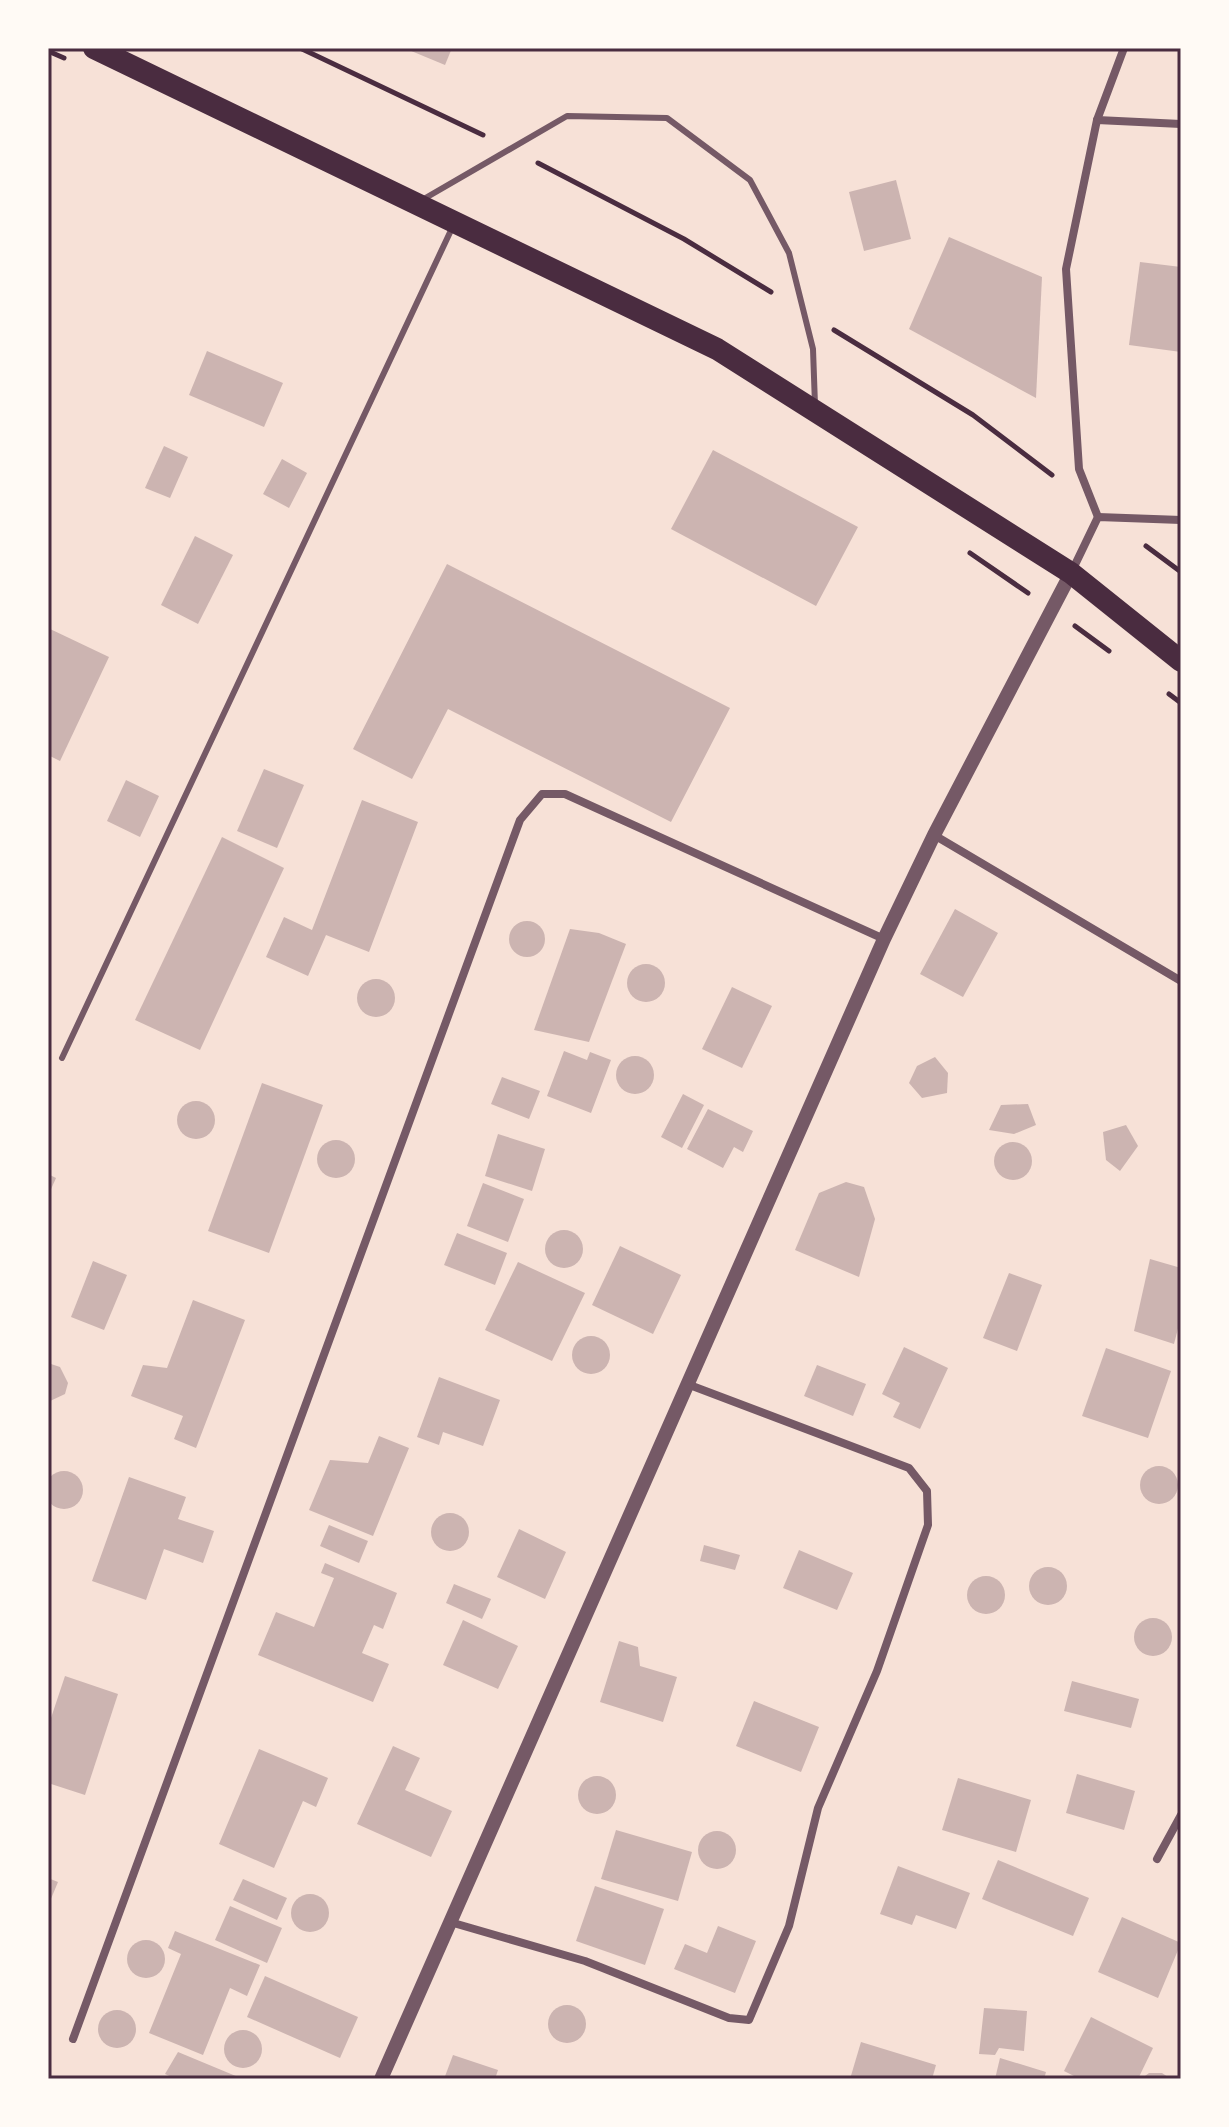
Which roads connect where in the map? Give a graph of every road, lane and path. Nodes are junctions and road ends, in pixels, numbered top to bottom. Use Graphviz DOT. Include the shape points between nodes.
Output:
graph roads {
  1 [pos="94,48"];
  2 [pos="300,48"];
  3 [pos="1124,48"];
  4 [pos="48,51"];
  5 [pos="77,64"];
  6 [pos="1097,120"];
  7 [pos="1181,124"];
  8 [pos="510,149"];
  9 [pos="415,203"];
  10 [pos="455,223"];
  11 [pos="804,312"];
  12 [pos="815,410"];
  13 [pos="1100,514"];
  14 [pos="1181,520"];
  15 [pos="963,548"];
  16 [pos="1181,572"];
  17 [pos="1071,573"];
  18 [pos="1054,611"];
  19 [pos="1120,659"];
  20 [pos="1181,661"];
  21 [pos="1156,685"];
  22 [pos="1181,703"];
  23 [pos="934,835"];
  24 [pos="884,939"];
  25 [pos="1181,981"];
  26 [pos="62,1058"];
  27 [pos="687,1384"];
  28 [pos="1181,1815"];
  29 [pos="1157,1859"];
  30 [pos="450,1922"];
  31 [pos="73,2039"];
  32 [pos="381,2079"];
  1 -- 9 [label="highway"];
  2 -- 8 [label="path"];
  3 -- 6 [label="street"];
  4 -- 5 [label="path"];
  6 -- 7 [label="street"];
  6 -- 13 [label="street" via="1066,269 1079,469"];
  8 -- 9 [label="lane"];
  8 -- 11 [label="path" via="684,239"];
  8 -- 11 [label="lane" via="567,116 667,118 750,180 789,253"];
  9 -- 10 [label="highway"];
  10 -- 12 [label="highway" via="717,349"];
  10 -- 26 [label="lane"];
  11 -- 12 [label="lane" via="813,349"];
  11 -- 13 [label="path" via="973,415"];
  12 -- 17 [label="highway"];
  13 -- 14 [label="street"];
  13 -- 16 [label="path"];
  13 -- 17 [label="street"];
  15 -- 18 [label="path"];
  17 -- 18 [label="street"];
  17 -- 20 [label="highway"];
  18 -- 19 [label="path"];
  18 -- 23 [label="street"];
  21 -- 22 [label="path"];
  23 -- 24 [label="street"];
  23 -- 25 [label="street"];
  24 -- 27 [label="street"];
  24 -- 31 [label="street" via="565,794 542,794 520,820"];
  27 -- 30 [label="street"];
  27 -- 30 [label="street" via="909,1468 927,1491 928,1525 877,1671 818,1808 789,1926 749,2020 729,2018 585,1961"];
  28 -- 29 [label="street"];
  30 -- 32 [label="street"];
}
